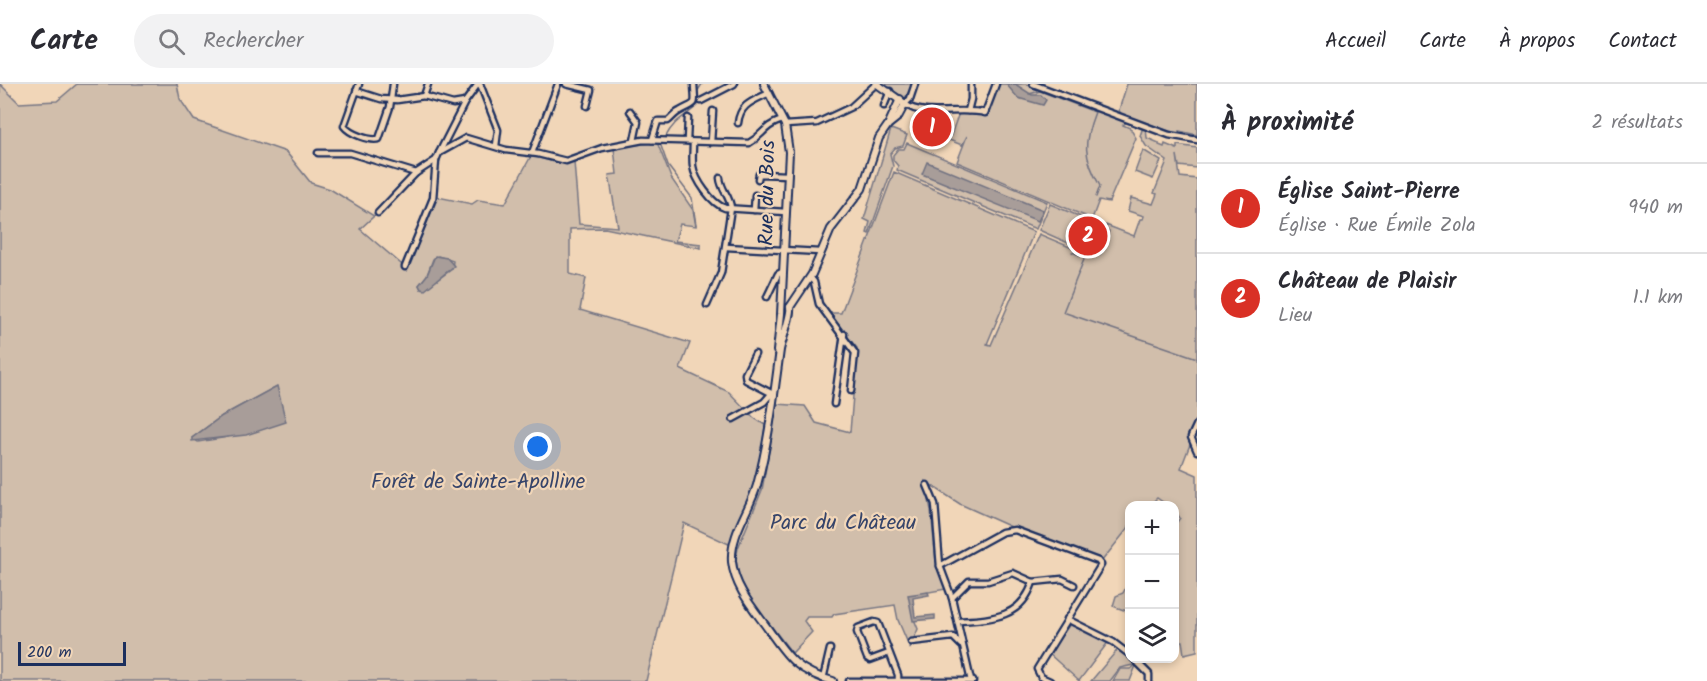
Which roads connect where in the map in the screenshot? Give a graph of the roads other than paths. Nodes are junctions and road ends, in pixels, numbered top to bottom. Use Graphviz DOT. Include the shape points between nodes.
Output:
graph roads {
  1 [pos="359,84"];
  2 [pos="393,84"];
  3 [pos="428,84"];
  4 [pos="479,84"];
  5 [pos="558,84"];
  6 [pos="566,84"];
  7 [pos="694,84"];
  8 [pos="734,84"];
  9 [pos="764,84"];
  10 [pos="877,84"];
  11 [pos="915,84"];
  12 [pos="971,84"];
  13 [pos="996,84"];
  14 [pos="1037,85"];
  15 [pos="356,91"];
  16 [pos="890,91"];
  17 [pos="769,93"];
  18 [pos="424,96"];
  19 [pos="390,100"];
  20 [pos="701,101"];
  21 [pos="903,101"];
  22 [pos="465,102"];
  23 [pos="587,106"];
  24 [pos="884,106"];
  25 [pos="630,111"];
  26 [pos="713,111"];
  27 [pos="968,111"];
  28 [pos="688,118"];
  29 [pos="738,123"];
  30 [pos="784,123"];
  31 [pos="888,124"];
  32 [pos="652,140"];
  33 [pos="1197,140"];
  34 [pos="634,141"];
  35 [pos="690,141"];
  36 [pos="711,142"];
  37 [pos="496,147"];
  38 [pos="318,153"];
  39 [pos="439,153"];
  40 [pos="532,153"];
  41 [pos="436,160"];
  42 [pos="416,173"];
  43 [pos="788,175"];
  44 [pos="720,178"];
  45 [pos="758,179"];
  46 [pos="756,195"];
  47 [pos="730,208"];
  48 [pos="754,210"];
  49 [pos="786,212"];
  50 [pos="378,213"];
  51 [pos="726,247"];
  52 [pos="784,250"];
  53 [pos="820,252"];
  54 [pos="405,267"];
  55 [pos="782,272"];
  56 [pos="810,277"];
  57 [pos="767,297"];
  58 [pos="707,305"];
  59 [pos="784,306"];
  60 [pos="844,334"];
  61 [pos="755,354"];
  62 [pos="775,381"];
  63 [pos="851,391"];
  64 [pos="772,394"];
  65 [pos="834,404"];
  66 [pos="733,419"];
  67 [pos="1197,424"];
  68 [pos="1196,449"];
  69 [pos="927,485"];
  70 [pos="940,566"];
  71 [pos="1033,582"];
  72 [pos="1074,585"];
  73 [pos="952,598"];
  74 [pos="1067,619"];
  75 [pos="958,621"];
  76 [pos="911,642"];
  77 [pos="830,649"];
  78 [pos="964,651"];
  79 [pos="1125,651"];
  80 [pos="889,653"];
  81 [pos="1138,663"];
  82 [pos="1041,677"];
  83 [pos="824,680"];
  84 [pos="833,681"];
  85 [pos="849,681"];
  86 [pos="898,681"];
  87 [pos="973,681"];
  88 [pos="1035,681"];
  89 [pos="1050,681"];
  90 [pos="1149,681"];
  1 -- 15 [label="street"];
  2 -- 19 [label="street"];
  3 -- 18 [label="street"];
  4 -- 22 [label="street"];
  4 -- 37 [label="street" via="499,133"];
  5 -- 40 [label="street"];
  6 -- 23 [label="street" via="591,90"];
  7 -- 32 [label="street" via="693,104 668,121 658,121"];
  8 -- 20 [label="street"];
  9 -- 17 [label="street, Rue du Bois"];
  10 -- 16 [label="street"];
  10 -- 30 [label="street" via="851,107 817,123"];
  11 -- 21 [label="street" via="910,99"];
  12 -- 27 [label="street"];
  13 -- 27 [label="street" via="985,113"];
  14 -- 33 [label="street" via="1169,135"];
  15 -- 19 [label="street"];
  15 -- 19 [label="street" via="345,129 373,140 379,139"];
  16 -- 21 [label="street"];
  16 -- 24 [label="street"];
  17 -- 29 [label="street" via="745,105"];
  17 -- 30 [label="street, Rue du Bois"];
  18 -- 19 [label="street"];
  18 -- 22 [label="street" via="453,104"];
  21 -- 27 [label="street" via="925,110"];
  21 -- 31 [label="street"];
  21 -- 31 [label="street" via="900,113"];
  22 -- 39 [label="street"];
  25 -- 34 [label="street" via="638,122"];
  26 -- 36 [label="street"];
  28 -- 35 [label="street"];
  30 -- 36 [label="street" via="766,126 749,143"];
  30 -- 43 [label="street, Rue du Bois"];
  31 -- 53 [label="street" via="879,138 862,189 838,219"];
  32 -- 34 [label="street"];
  32 -- 35 [label="street"];
  34 -- 40 [label="street" via="602,147 566,161"];
  35 -- 36 [label="street"];
  35 -- 47 [label="street" via="696,176 717,204"];
  37 -- 39 [label="street" via="466,138"];
  37 -- 40 [label="street"];
  38 -- 42 [label="street" via="350,153"];
  39 -- 41 [label="street"];
  41 -- 42 [label="street"];
  41 -- 54 [label="street" via="434,198"];
  42 -- 50 [label="street"];
  43 -- 45 [label="street" via="759,174"];
  43 -- 49 [label="street, Rue du Bois"];
  44 -- 47 [label="street"];
  46 -- 48 [label="street"];
  47 -- 48 [label="street"];
  47 -- 51 [label="street"];
  48 -- 49 [label="street"];
  49 -- 52 [label="street, Rue du Bois"];
  51 -- 52 [label="street"];
  51 -- 58 [label="street" via="721,273"];
  52 -- 53 [label="street"];
  52 -- 55 [label="street, Rue du Bois"];
  53 -- 56 [label="street"];
  55 -- 57 [label="street, Rue du Bois"];
  55 -- 59 [label="street, Rue du Bois"];
  56 -- 59 [label="street"];
  56 -- 60 [label="street" via="819,304"];
  59 -- 62 [label="street"];
  59 -- 62 [label="street" via="789,315"];
  60 -- 63 [label="street" via="855,353"];
  60 -- 65 [label="street"];
  61 -- 64 [label="street" via="746,380"];
  62 -- 64 [label="street"];
  64 -- 66 [label="street"];
  64 -- 83 [label="street" via="756,488 733,547 733,569 744,596 786,655 807,673"];
  67 -- 68 [label="street" via="1191,437"];
  69 -- 70 [label="street" via="935,504"];
  70 -- 73 [label="street"];
  70 -- 74 [label="street" via="1002,532 1015,530 1098,561 1101,565"];
  71 -- 72 [label="street" via="1062,579"];
  71 -- 73 [label="street" via="1007,573 988,581 969,581"];
  71 -- 75 [label="street" via="1029,595 1008,613 991,620"];
  73 -- 75 [label="street"];
  74 -- 79 [label="street"];
  74 -- 82 [label="street" via="1037,669"];
  75 -- 78 [label="street"];
  76 -- 78 [label="street" via="953,637"];
  77 -- 83 [label="street"];
  78 -- 87 [label="street"];
  80 -- 80 [label="street" via="878,623 858,628 856,632 867,658"];
  80 -- 86 [label="street"];
  81 -- 90 [label="street" via="1149,674"];
  82 -- 88 [label="street"];
  82 -- 89 [label="street"];
  83 -- 84 [label="street"];
  85 -- 86 [label="street"];
  86 -- 87 [label="street"];
}
